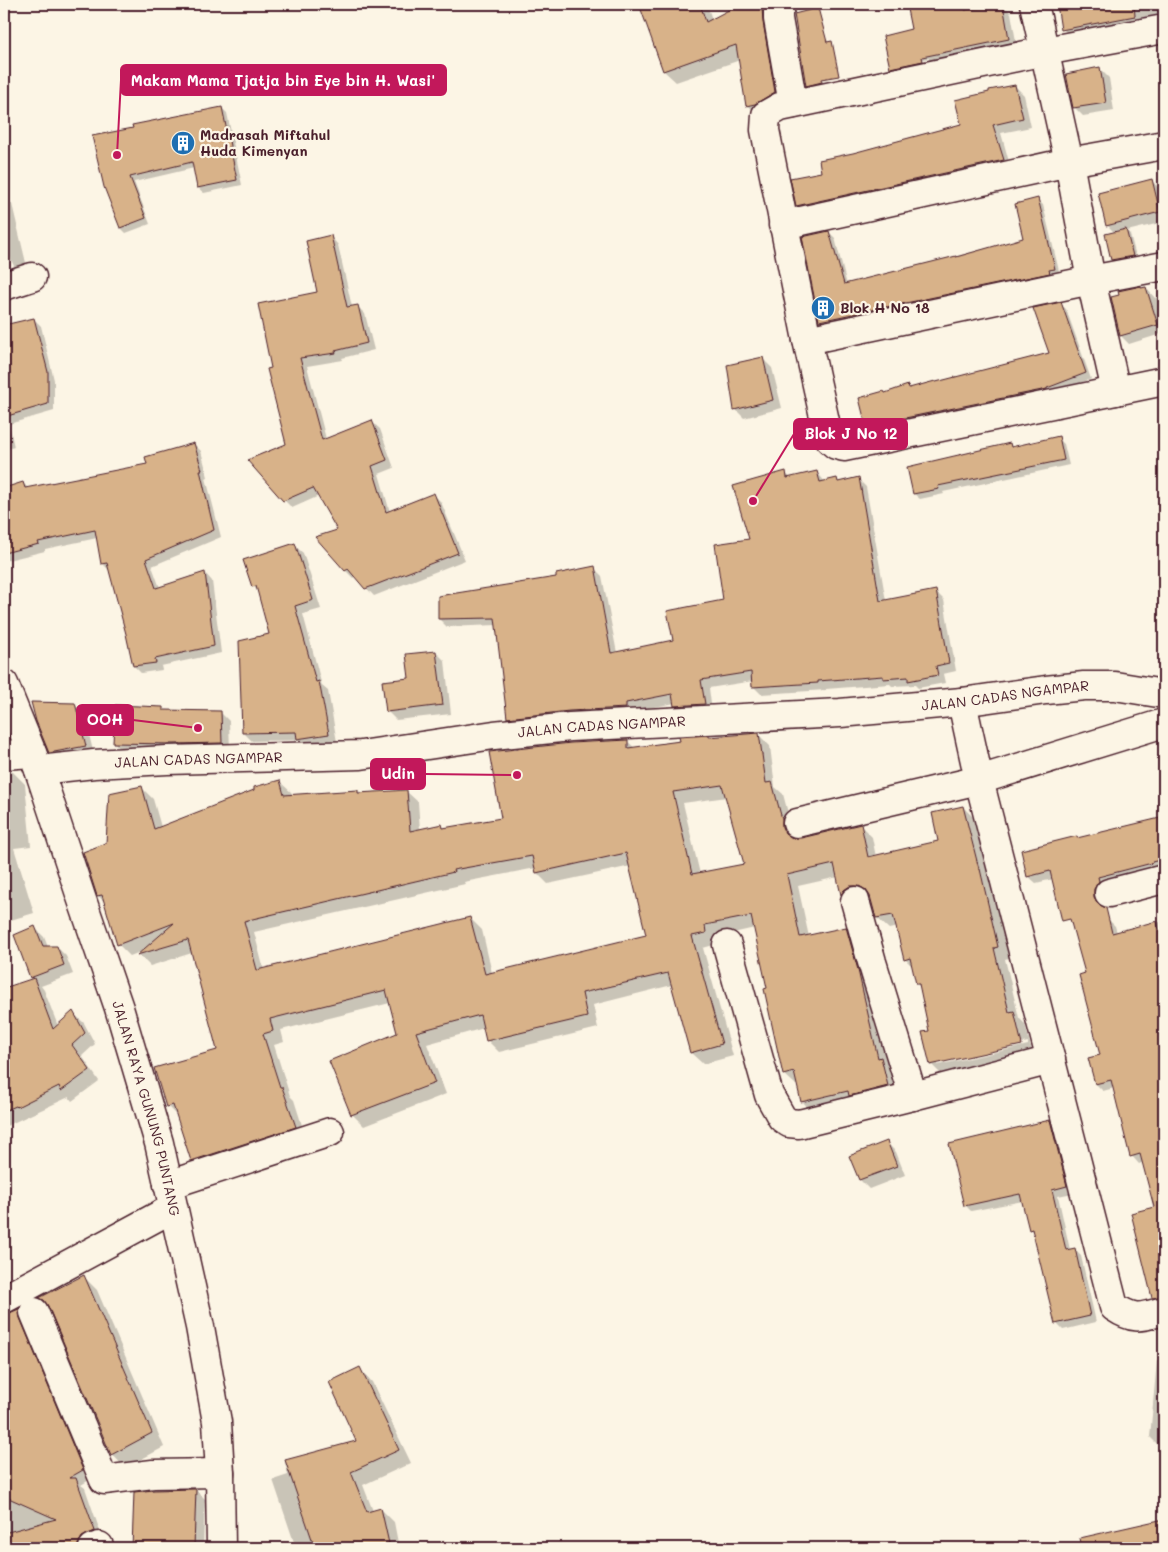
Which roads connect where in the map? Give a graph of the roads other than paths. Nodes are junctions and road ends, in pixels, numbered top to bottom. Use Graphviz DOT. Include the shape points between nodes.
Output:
graph roads {
  1 [pos="782,4"];
  2 [pos="1034,4"];
  3 [pos="1164,29"];
  4 [pos="1045,51"];
  5 [pos="793,104"];
  6 [pos="1164,145"];
  7 [pos="1070,162"];
  8 [pos="783,225"];
  9 [pos="1164,266"];
  10 [pos="32,277"];
  11 [pos="1091,280"];
  12 [pos="4,286"];
  13 [pos="807,340"];
  14 [pos="1164,381"];
  15 [pos="1116,391"];
  16 [pos="4,684"];
  17 [pos="1164,694"];
  18 [pos="962,702"];
  19 [pos="1164,723"];
  20 [pos="4,755"];
  21 [pos="35,761"];
  22 [pos="979,780"];
  23 [pos="797,822"];
  24 [pos="1164,879"];
  25 [pos="1109,893"];
  26 [pos="855,901"];
  27 [pos="727,945"];
  28 [pos="1051,1060"];
  29 [pos="913,1096"];
  30 [pos="330,1132"];
  31 [pos="171,1196"];
  32 [pos="4,1299"];
  33 [pos="1164,1311"];
  34 [pos="34,1312"];
  35 [pos="220,1473"];
  36 [pos="221,1548"];
  1 -- 5 [label="street" via="778,6 778,19"];
  2 -- 4 [label="street"];
  3 -- 4 [label="street"];
  4 -- 5 [label="street"];
  4 -- 7 [label="street"];
  5 -- 8 [label="street" via="766,115 765,130"];
  6 -- 7 [label="street"];
  7 -- 8 [label="street"];
  7 -- 11 [label="street"];
  8 -- 13 [label="street"];
  9 -- 11 [label="street"];
  10 -- 12 [label="street"];
  11 -- 13 [label="street"];
  11 -- 15 [label="street"];
  13 -- 15 [label="street" via="829,439 844,447"];
  14 -- 15 [label="street"];
  16 -- 21 [label="street, JALAN RAYA GUNUNG PUNTANG"];
  17 -- 18 [label="street, JALAN CADAS NGAMPAR" via="1116,686 1084,686"];
  18 -- 21 [label="street, JALAN CADAS NGAMPAR" via="840,713 570,727 361,755 94,764"];
  18 -- 22 [label="street"];
  19 -- 22 [label="street"];
  20 -- 21 [label="street, JALAN CADAS NGAMPAR"];
  21 -- 31 [label="street, JALAN RAYA GUNUNG PUNTANG" via="120,1008 159,1142"];
  22 -- 23 [label="street"];
  22 -- 28 [label="street"];
  24 -- 25 [label="street"];
  26 -- 29 [label="street"];
  27 -- 29 [label="street" via="769,1095 782,1118 799,1124"];
  28 -- 29 [label="street"];
  28 -- 33 [label="street" via="1114,1307 1126,1315 1140,1317"];
  30 -- 31 [label="street"];
  31 -- 32 [label="street"];
  31 -- 35 [label="street, JALAN RAYA GUNUNG PUNTANG" via="215,1412"];
  34 -- 35 [label="street" via="104,1480 153,1474"];
  35 -- 36 [label="street, JALAN RAYA GUNUNG PUNTANG"];
}
